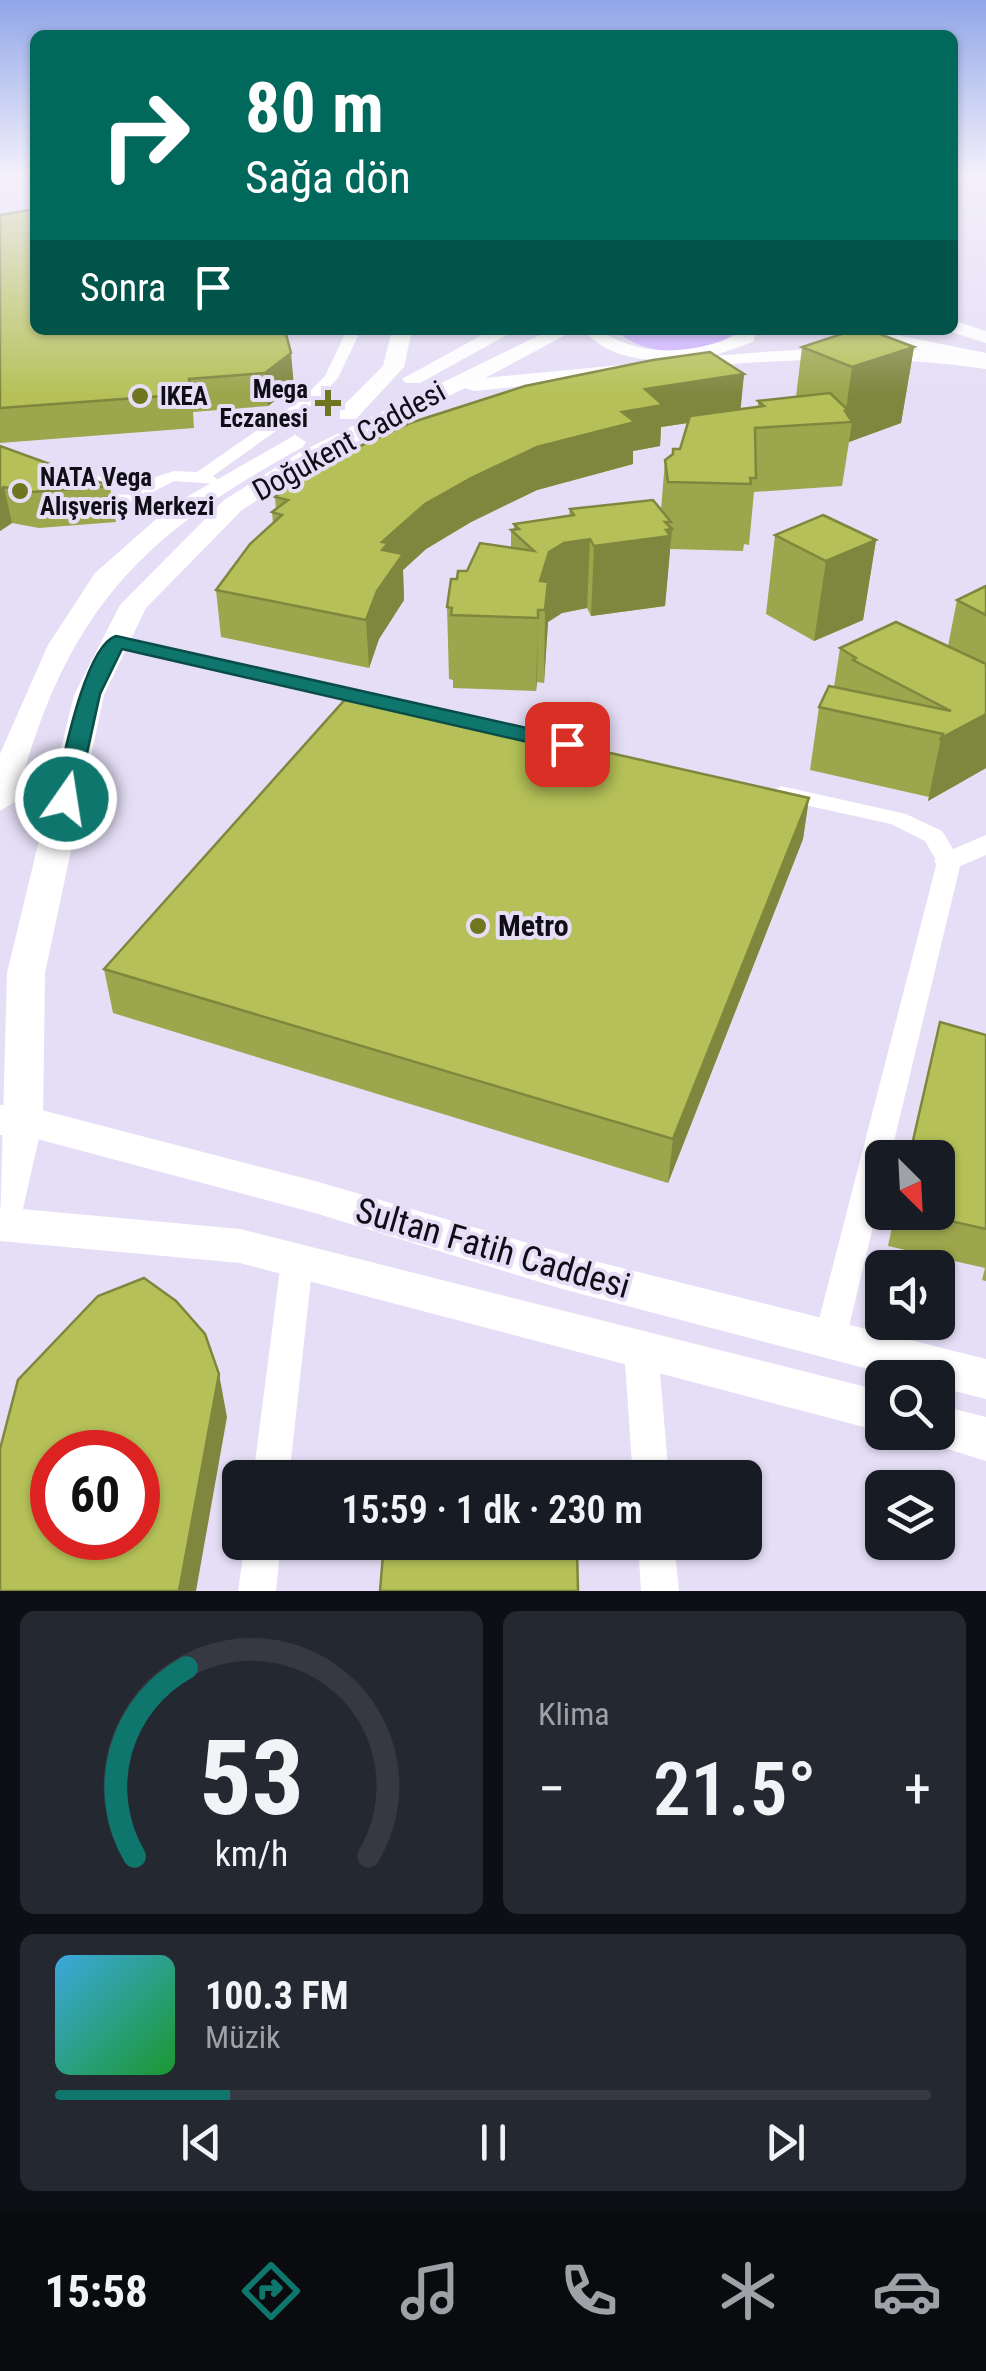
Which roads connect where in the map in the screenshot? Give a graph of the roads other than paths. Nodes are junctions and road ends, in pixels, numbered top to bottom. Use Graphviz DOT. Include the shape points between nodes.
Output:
graph roads {
  1 [pos="958,328"];
  2 [pos="351,335"];
  3 [pos="403,335"];
  4 [pos="498,335"];
  5 [pos="553,335"];
  6 [pos="597,335"];
  7 [pos="746,335"];
  8 [pos="869,335"];
  9 [pos="958,335"];
  10 [pos="986,339"];
  11 [pos="986,361"];
  12 [pos="358,419"];
  13 [pos="209,480"];
  14 [pos="184,508"];
  15 [pos="116,642"];
  16 [pos="402,706"];
  17 [pos="765,789"];
  18 [pos="0,801"];
  19 [pos="986,844"];
  20 [pos="949,862"];
  21 [pos="11,1120"];
  22 [pos="0,1213"];
  23 [pos="0,1224"];
  24 [pos="297,1261"];
  25 [pos="830,1340"];
  26 [pos="640,1349"];
  27 [pos="986,1380"];
  28 [pos="865,1408"];
  29 [pos="955,1431"];
  30 [pos="986,1439"];
  31 [pos="273,1460"];
  32 [pos="649,1460"];
  33 [pos="261,1560"];
  34 [pos="657,1560"];
  35 [pos="258,1591"];
  36 [pos="660,1591"];
  1 -- 10 [label="main road"];
  2 -- 13 [label="street" via="331,378"];
  3 -- 12 [label="main road" via="394,368"];
  4 -- 12 [label="main road, Doğukent Caddesi"];
  5 -- 12 [label="main road, Doğukent Caddesi"];
  6 -- 7 [label="main road" via="630,351 661,355 730,348"];
  8 -- 11 [label="main road"];
  9 -- 10 [label="main road"];
  11 -- 12 [label="main road" via="816,353 516,378"];
  12 -- 13 [label="main road, Doğukent Caddesi"];
  12 -- 15 [label="main road, Doğukent Caddesi" via="234,505 134,605"];
  13 -- 14 [label="main road, Doğukent Caddesi"];
  13 -- 14 [label="street" via="180,475 146,493"];
  14 -- 18 [label="main road, Doğukent Caddesi" via="154,530 86,604"];
  15 -- 16 [label="street"];
  15 -- 21 [label="main road, Doğukent Caddesi" via="89,694 26,973"];
  17 -- 20 [label="street" via="898,820 934,836"];
  19 -- 20 [label="street"];
  20 -- 25 [label="street"];
  21 -- 22 [label="main road, Doğukent Caddesi"];
  21 -- 25 [label="main road, Sultan Fatih Caddesi"];
  23 -- 24 [label="main road, Sultan Fatih Caddesi" via="240,1246"];
  24 -- 26 [label="main road, Sultan Fatih Caddesi"];
  24 -- 31 [label="street"];
  25 -- 27 [label="main road, Sultan Fatih Caddesi"];
  26 -- 28 [label="main road, Sultan Fatih Caddesi"];
  26 -- 32 [label="street"];
  29 -- 30 [label="main road"];
  33 -- 35 [label="street"];
  34 -- 36 [label="street"];
}
